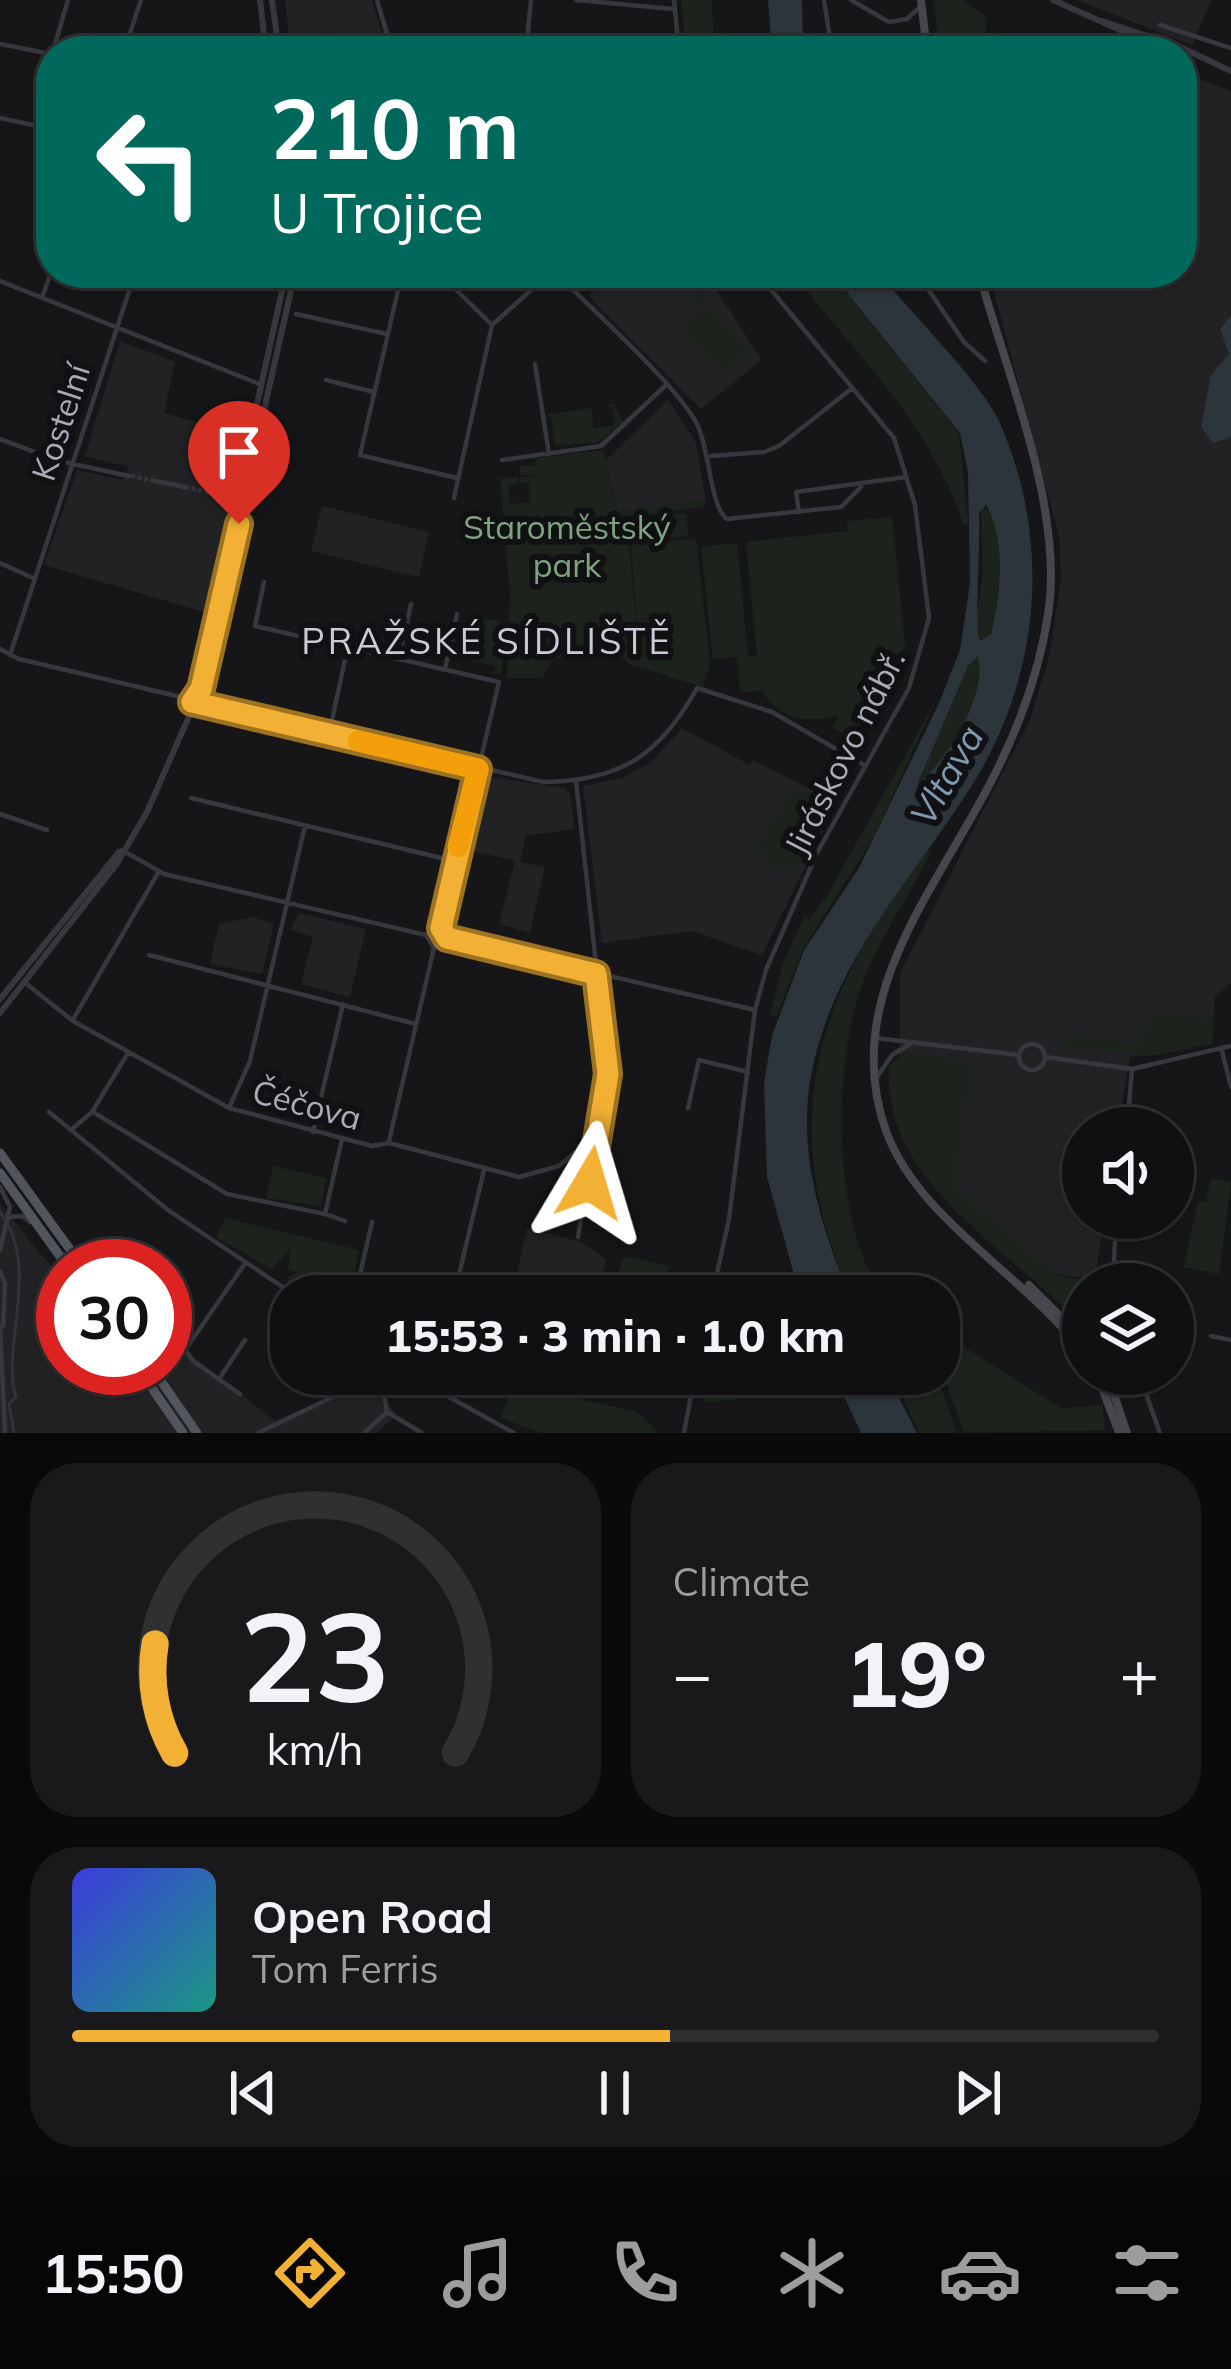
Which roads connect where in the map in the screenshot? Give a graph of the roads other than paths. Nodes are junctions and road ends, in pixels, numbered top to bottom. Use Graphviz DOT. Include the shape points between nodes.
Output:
graph roads {
  1 [pos="68,0"];
  2 [pos="141,0"];
  3 [pos="260,0"];
  4 [pos="272,0"];
  5 [pos="377,0"];
  6 [pos="531,0"];
  7 [pos="576,0"];
  8 [pos="674,0"];
  9 [pos="824,0"];
  10 [pos="851,0"];
  11 [pos="1053,0"];
  12 [pos="921,3"];
  13 [pos="673,9"];
  14 [pos="1102,21"];
  15 [pos="1160,25"];
  16 [pos="57,36"];
  17 [pos="129,36"];
  18 [pos="264,36"];
  19 [pos="277,36"];
  20 [pos="388,36"];
  21 [pos="527,36"];
  22 [pos="678,36"];
  23 [pos="830,36"];
  24 [pos="924,36"];
  25 [pos="1134,36"];
  26 [pos="1140,36"];
  27 [pos="1194,36"];
  28 [pos="1197,37"];
  29 [pos="0,44"];
  30 [pos="1231,48"];
  31 [pos="36,50"];
  32 [pos="1197,58"];
  33 [pos="1231,71"];
  34 [pos="0,118"];
  35 [pos="36,125"];
  36 [pos="0,281"];
  37 [pos="45,288"];
  38 [pos="130,288"];
  39 [pos="288,288"];
  40 [pos="399,288"];
  41 [pos="454,288"];
  42 [pos="535,288"];
  43 [pos="568,288"];
  44 [pos="770,288"];
  45 [pos="927,288"];
  46 [pos="983,288"];
  47 [pos="42,298"];
  48 [pos="296,314"];
  49 [pos="492,325"];
  50 [pos="116,328"];
  51 [pos="388,334"];
  52 [pos="985,362"];
  53 [pos="535,364"];
  54 [pos="326,380"];
  55 [pos="266,386"];
  56 [pos="665,386"];
  57 [pos="851,389"];
  58 [pos="374,392"];
  59 [pos="0,439"];
  60 [pos="549,454"];
  61 [pos="711,456"];
  62 [pos="502,460"];
  63 [pos="73,464"];
  64 [pos="129,476"];
  65 [pos="907,477"];
  66 [pos="457,478"];
  67 [pos="154,481"];
  68 [pos="184,487"];
  69 [pos="861,487"];
  70 [pos="208,492"];
  71 [pos="245,496"];
  72 [pos="454,498"];
  73 [pos="799,512"];
  74 [pos="0,562"];
  75 [pos="34,579"];
  76 [pos="264,583"];
  77 [pos="411,604"];
  78 [pos="457,614"];
  79 [pos="348,646"];
  80 [pos="0,649"];
  81 [pos="10,655"];
  82 [pos="399,658"];
  83 [pos="445,669"];
  84 [pos="192,702"];
  85 [pos="328,734"];
  86 [pos="863,766"];
  87 [pos="478,769"];
  88 [pos="575,781"];
  89 [pos="190,798"];
  90 [pos="0,814"];
  91 [pos="305,826"];
  92 [pos="47,830"];
  93 [pos="122,850"];
  94 [pos="454,861"];
  95 [pos="158,873"];
  96 [pos="287,903"];
  97 [pos="441,928"];
  98 [pos="426,935"];
  99 [pos="447,938"];
  100 [pos="434,948"];
  101 [pos="149,955"];
  102 [pos="596,974"];
  103 [pos="24,982"];
  104 [pos="269,983"];
  105 [pos="0,999"];
  106 [pos="344,1004"];
  107 [pos="754,1010"];
  108 [pos="0,1013"];
  109 [pos="73,1021"];
  110 [pos="416,1024"];
  111 [pos="872,1037"];
  112 [pos="912,1042"];
  113 [pos="1231,1046"];
  114 [pos="1222,1051"];
  115 [pos="128,1053"];
  116 [pos="1019,1055"];
  117 [pos="1045,1057"];
  118 [pos="1132,1070"];
  119 [pos="748,1072"];
  120 [pos="874,1082"];
  121 [pos="1231,1088"];
  122 [pos="1129,1107"];
  123 [pos="229,1108"];
  124 [pos="688,1108"];
  125 [pos="49,1112"];
  126 [pos="92,1112"];
  127 [pos="71,1130"];
  128 [pos="313,1132"];
  129 [pos="594,1136"];
  130 [pos="341,1139"];
  131 [pos="388,1143"];
  132 [pos="0,1153"];
  133 [pos="484,1170"];
  134 [pos="0,1173"];
  135 [pos="0,1187"];
  136 [pos="325,1214"];
  137 [pos="9,1218"];
  138 [pos="345,1221"];
  139 [pos="372,1222"];
  140 [pos="42,1229"];
  141 [pos="578,1237"];
  142 [pos="49,1239"];
  143 [pos="62,1239"];
  144 [pos="0,1250"];
  145 [pos="246,1262"];
  146 [pos="0,1271"];
  147 [pos="360,1275"];
  148 [pos="459,1275"];
  149 [pos="717,1275"];
  150 [pos="1015,1276"];
  151 [pos="270,1278"];
  152 [pos="1062,1320"];
  153 [pos="0,1324"];
  154 [pos="1062,1329"];
  155 [pos="2,1333"];
  156 [pos="1211,1336"];
  157 [pos="192,1340"];
  158 [pos="245,1340"];
  159 [pos="1231,1340"];
  160 [pos="192,1356"];
  161 [pos="219,1379"];
  162 [pos="240,1394"];
  163 [pos="157,1395"];
  164 [pos="170,1395"];
  165 [pos="338,1395"];
  166 [pos="338,1395"];
  167 [pos="384,1395"];
  168 [pos="445,1395"];
  169 [pos="691,1395"];
  170 [pos="1106,1395"];
  171 [pos="1112,1395"];
  172 [pos="1146,1395"];
  173 [pos="333,1399"];
  174 [pos="387,1412"];
  175 [pos="260,1432"];
  176 [pos="5,1433"];
  177 [pos="183,1433"];
  178 [pos="196,1433"];
  179 [pos="364,1433"];
  180 [pos="422,1433"];
  181 [pos="514,1433"];
  182 [pos="684,1433"];
  183 [pos="1123,1433"];
  184 [pos="1160,1433"];
  1 -- 16 [label="street"];
  2 -- 17 [label="street"];
  3 -- 18 [label="street"];
  4 -- 19 [label="street"];
  5 -- 20 [label="street"];
  6 -- 21 [label="street"];
  7 -- 13 [label="street"];
  8 -- 13 [label="street"];
  9 -- 23 [label="street"];
  10 -- 12 [label="street" via="889,22 907,19"];
  11 -- 14 [label="street"];
  12 -- 24 [label="main road"];
  13 -- 22 [label="street"];
  14 -- 25 [label="street"];
  14 -- 26 [label="street"];
  15 -- 27 [label="street"];
  28 -- 30 [label="street"];
  29 -- 31 [label="street"];
  32 -- 33 [label="street"];
  34 -- 35 [label="street"];
  36 -- 47 [label="street"];
  37 -- 47 [label="street"];
  38 -- 50 [label="street, Kostelní"];
  39 -- 55 [label="street"];
  40 -- 51 [label="street"];
  41 -- 49 [label="street"];
  42 -- 49 [label="street"];
  43 -- 56 [label="street"];
  44 -- 57 [label="street, Jiráskovo nábř."];
  45 -- 52 [label="street"];
  46 -- 111 [label="main road" via="1041,498 1048,610 1020,721 891,965"];
  47 -- 50 [label="street"];
  48 -- 51 [label="street"];
  49 -- 66 [label="street"];
  50 -- 55 [label="street"];
  50 -- 63 [label="street, Kostelní"];
  51 -- 58 [label="street"];
  53 -- 60 [label="street"];
  54 -- 58 [label="street"];
  55 -- 71 [label="street"];
  56 -- 60 [label="street" via="601,446"];
  56 -- 61 [label="street" via="694,418"];
  57 -- 61 [label="street" via="764,452"];
  57 -- 65 [label="street, Jiráskovo nábř." via="889,430"];
  58 -- 66 [label="street" via="360,455"];
  59 -- 63 [label="street"];
  60 -- 62 [label="street"];
  61 -- 73 [label="street" via="715,507 727,519"];
  63 -- 64 [label="street"];
  63 -- 75 [label="street, Kostelní"];
  65 -- 69 [label="street"];
  65 -- 86 [label="street, Jiráskovo nábř." via="927,640"];
  66 -- 72 [label="street"];
  67 -- 68 [label="street"];
  69 -- 73 [label="street" via="841,507"];
  69 -- 73 [label="street" via="796,492"];
  70 -- 71 [label="street"];
  71 -- 84 [label="street"];
  74 -- 75 [label="street"];
  75 -- 81 [label="street, Kostelní"];
  76 -- 79 [label="street" via="256,626"];
  77 -- 82 [label="street"];
  78 -- 83 [label="street"];
  79 -- 82 [label="street"];
  79 -- 85 [label="street"];
  80 -- 81 [label="street"];
  81 -- 84 [label="street"];
  82 -- 83 [label="street"];
  83 -- 87 [label="street" via="499,682"];
  84 -- 85 [label="street"];
  84 -- 93 [label="street" via="147,812"];
  85 -- 87 [label="street"];
  86 -- 88 [label="street" via="772,712 697,688 653,749"];
  86 -- 107 [label="street, Jiráskovo nábř." via="817,854"];
  87 -- 88 [label="street"];
  87 -- 94 [label="street"];
  88 -- 102 [label="street"];
  89 -- 91 [label="street"];
  90 -- 92 [label="street"];
  91 -- 94 [label="street"];
  91 -- 96 [label="street"];
  93 -- 95 [label="street"];
  93 -- 103 [label="street"];
  93 -- 105 [label="street"];
  94 -- 97 [label="street"];
  95 -- 96 [label="street"];
  95 -- 109 [label="street"];
  96 -- 98 [label="street"];
  96 -- 104 [label="street"];
  97 -- 98 [label="street"];
  97 -- 99 [label="street"];
  98 -- 100 [label="street"];
  99 -- 100 [label="street"];
  99 -- 102 [label="street"];
  100 -- 110 [label="street"];
  101 -- 104 [label="street"];
  102 -- 107 [label="street"];
  102 -- 129 [label="street" via="608,1074"];
  103 -- 108 [label="street"];
  103 -- 109 [label="street, Čéčova"];
  104 -- 106 [label="street"];
  104 -- 123 [label="street"];
  106 -- 110 [label="street"];
  106 -- 128 [label="street"];
  107 -- 119 [label="street, Jiráskovo nábř."];
  109 -- 115 [label="street, Čéčova"];
  110 -- 131 [label="street"];
  111 -- 112 [label="street"];
  111 -- 120 [label="main road"];
  112 -- 116 [label="street"];
  112 -- 120 [label="street"];
  113 -- 114 [label="street"];
  114 -- 118 [label="street"];
  114 -- 121 [label="street"];
  115 -- 123 [label="street, Čéčova"];
  115 -- 126 [label="street"];
  116 -- 117 [label="street" via="1034,1045"];
  116 -- 117 [label="street" via="1033,1070"];
  117 -- 118 [label="street"];
  118 -- 122 [label="street"];
  119 -- 124 [label="street" via="699,1060"];
  119 -- 149 [label="street, Jiráskovo nábř."];
  120 -- 150 [label="main road" via="887,1132 915,1183"];
  123 -- 128 [label="street, Čéčova"];
  125 -- 127 [label="street"];
  126 -- 127 [label="street"];
  126 -- 136 [label="street" via="227,1194"];
  127 -- 145 [label="street"];
  128 -- 130 [label="street, Čéčova"];
  129 -- 133 [label="street, Čéčova" via="559,1166 519,1177"];
  129 -- 141 [label="street"];
  130 -- 131 [label="street, Čéčova"];
  130 -- 136 [label="street"];
  131 -- 133 [label="street, Čéčova"];
  132 -- 143 [label="main road"];
  133 -- 148 [label="street"];
  134 -- 140 [label="main road"];
  135 -- 137 [label="street"];
  136 -- 138 [label="street"];
  137 -- 140 [label="street" via="22,1216"];
  137 -- 144 [label="street"];
  139 -- 147 [label="street"];
  140 -- 142 [label="main road"];
  145 -- 151 [label="street"];
  145 -- 157 [label="street"];
  146 -- 155 [label="street"];
  150 -- 152 [label="main road"];
  150 -- 154 [label="main road"];
  153 -- 155 [label="street"];
  155 -- 176 [label="street"];
  156 -- 159 [label="street"];
  158 -- 161 [label="street"];
  160 -- 161 [label="street"];
  161 -- 162 [label="street"];
  163 -- 177 [label="main road"];
  164 -- 178 [label="main road"];
  165 -- 173 [label="street"];
  166 -- 173 [label="street"];
  167 -- 174 [label="street"];
  168 -- 181 [label="street"];
  169 -- 182 [label="street"];
  170 -- 183 [label="main road"];
  171 -- 183 [label="main road"];
  172 -- 184 [label="street"];
  173 -- 175 [label="street"];
  174 -- 179 [label="street"];
  174 -- 180 [label="street"];
}
